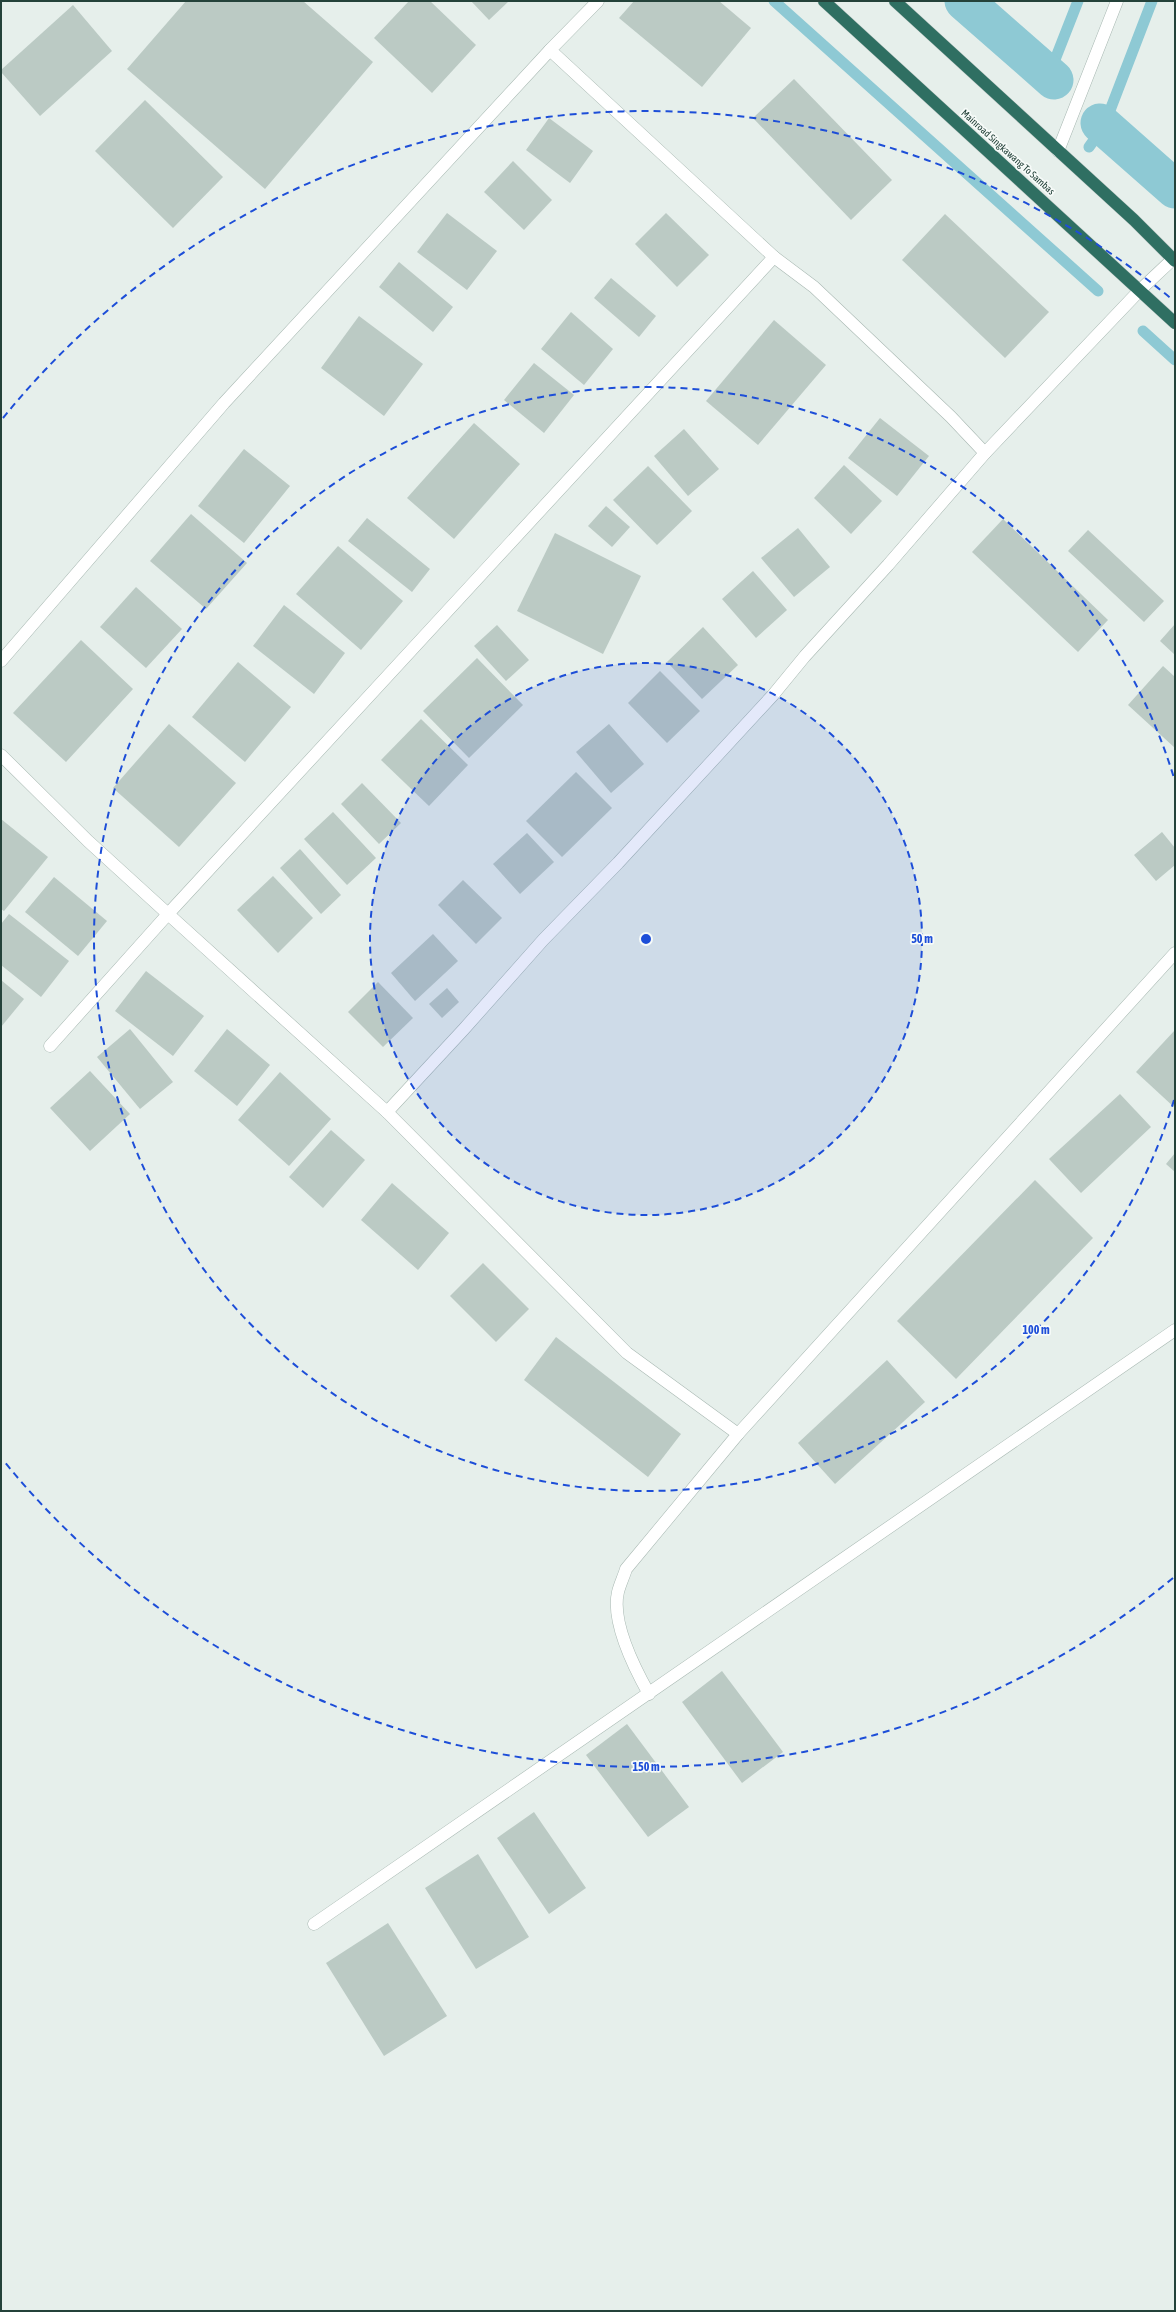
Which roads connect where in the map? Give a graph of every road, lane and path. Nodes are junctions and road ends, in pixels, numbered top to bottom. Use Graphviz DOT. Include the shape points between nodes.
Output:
graph roads {
  1 [pos="598,1"];
  2 [pos="824,1"];
  3 [pos="895,1"];
  4 [pos="1117,1"];
  5 [pos="550,50"];
  6 [pos="1058,151"];
  7 [pos="774,257"];
  8 [pos="1174,260"];
  9 [pos="1140,290"];
  10 [pos="1175,322"];
  11 [pos="985,453"];
  12 [pos="1,661"];
  13 [pos="1,755"];
  14 [pos="168,914"];
  15 [pos="1175,953"];
  16 [pos="50,1046"];
  17 [pos="387,1112"];
  18 [pos="1175,1330"];
  19 [pos="738,1434"];
  20 [pos="649,1694"];
  21 [pos="314,1924"];
  1 -- 5 [label="street"];
  2 -- 9 [label="highway, Mainroad Singkawang To Sambas"];
  3 -- 6 [label="highway"];
  4 -- 6 [label="street"];
  5 -- 7 [label="street"];
  5 -- 12 [label="street" via="244,379"];
  6 -- 8 [label="highway"];
  7 -- 11 [label="street" via="814,287 951,417"];
  7 -- 14 [label="street"];
  8 -- 9 [label="street"];
  9 -- 10 [label="highway, Mainroad Singkawang To Sambas"];
  9 -- 11 [label="street"];
  11 -- 17 [label="street" via="888,565 804,656 773,695 543,940"];
  13 -- 14 [label="street" via="88,841"];
  14 -- 16 [label="street"];
  14 -- 17 [label="street"];
  15 -- 19 [label="street"];
  17 -- 19 [label="street" via="626,1353"];
  18 -- 20 [label="street"];
  19 -- 20 [label="street" via="626,1569 618,1593 618,1614 631,1662"];
  20 -- 21 [label="street"];
}
